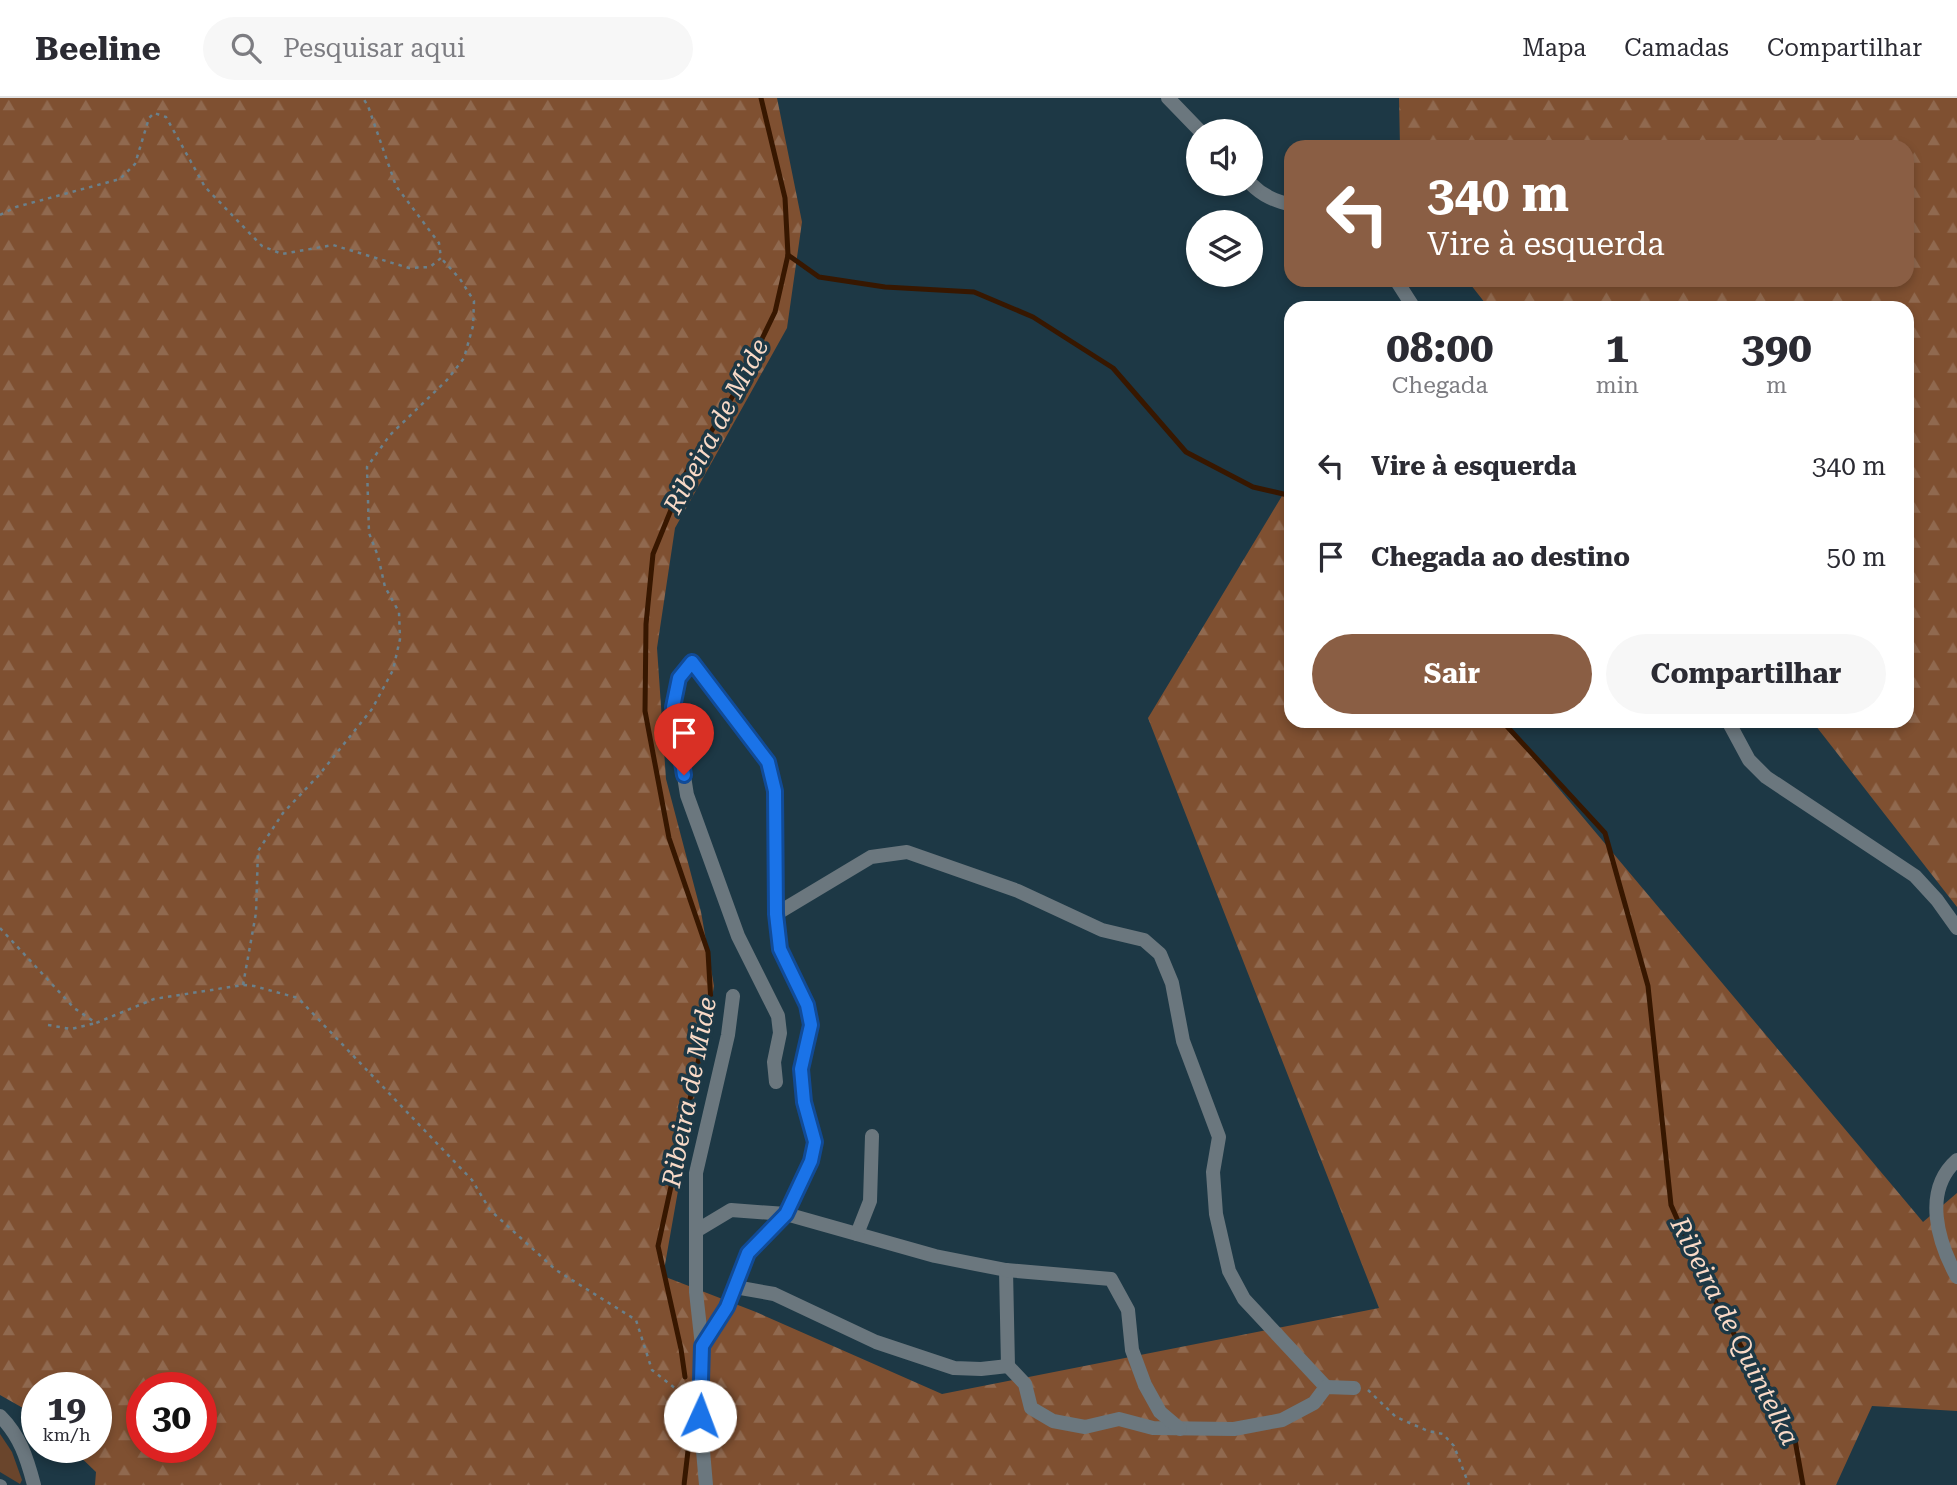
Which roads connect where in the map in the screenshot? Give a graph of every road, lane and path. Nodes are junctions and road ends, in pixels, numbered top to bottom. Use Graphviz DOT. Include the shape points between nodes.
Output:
graph roads {
  1 [pos="363,98"];
  2 [pos="1168,98"];
  3 [pos="1188,119"];
  4 [pos="1263,194"];
  5 [pos="1284,203"];
  6 [pos="0,215"];
  7 [pos="441,258"];
  8 [pos="1732,728"];
  9 [pos="776,914"];
  10 [pos="1957,928"];
  11 [pos="0,929"];
  12 [pos="243,985"];
  13 [pos="733,996"];
  14 [pos="96,1023"];
  15 [pos="48,1025"];
  16 [pos="776,1082"];
  17 [pos="872,1136"];
  18 [pos="1957,1160"];
  19 [pos="786,1214"];
  20 [pos="695,1231"];
  21 [pos="857,1234"];
  22 [pos="1006,1270"];
  23 [pos="1957,1277"];
  24 [pos="735,1287"];
  25 [pos="702,1346"];
  26 [pos="1008,1366"];
  27 [pos="1326,1387"];
  28 [pos="1354,1388"];
  29 [pos="701,1390"];
  30 [pos="0,1416"];
  31 [pos="1180,1429"];
  32 [pos="34,1485"];
  33 [pos="706,1485"];
  34 [pos="1468,1485"];
  1 -- 7 [label="path" via="396,186 439,243"];
  2 -- 3 [label="street"];
  4 -- 5 [label="street"];
  6 -- 7 [label="path" via="120,179 135,164 149,118 155,113 166,117 205,187 262,246 282,254 333,245 409,268 430,267"];
  7 -- 12 [label="path" via="474,301 464,358 390,435 367,467 369,533 385,587 399,612 400,639 393,670 372,709 283,813 258,851 256,913"];
  8 -- 10 [label="street" via="1749,760 1766,777 1915,876"];
  9 -- 16 [label="street" via="775,791 768,762 692,662 679,678 673,707 687,795 738,936 778,1016"];
  9 -- 19 [label="street" via="780,949 807,1005 811,1025 801,1069 815,1142"];
  9 -- 27 [label="street" via="871,857 907,852 1018,891 1102,930 1144,940 1160,954 1172,983 1183,1041 1219,1137 1213,1172 1216,1214 1229,1270 1244,1299"];
  11 -- 14 [label="path" via="74,1008"];
  12 -- 14 [label="path" via="154,999"];
  12 -- 29 [label="path" via="298,998 472,1180 490,1210 556,1270 636,1320 653,1370 677,1389"];
  13 -- 20 [label="street" via="696,1173"];
  14 -- 15 [label="path" via="71,1029"];
  17 -- 21 [label="street" via="870,1201"];
  18 -- 23 [label="street" via="1945,1170 1937,1195 1937,1224"];
  19 -- 20 [label="street" via="731,1210"];
  19 -- 21 [label="street"];
  19 -- 24 [label="street" via="748,1253"];
  20 -- 25 [label="street" via="695,1292"];
  21 -- 22 [label="street"];
  22 -- 26 [label="street"];
  22 -- 31 [label="street" via="1111,1279 1128,1310 1132,1350 1145,1385 1160,1412"];
  24 -- 25 [label="street"];
  24 -- 26 [label="street" via="775,1294 876,1342 954,1368"];
  25 -- 29 [label="street"];
  26 -- 31 [label="street" via="1025,1384 1031,1408 1052,1421 1085,1427 1119,1419"];
  27 -- 28 [label="street"];
  27 -- 31 [label="street" via="1314,1403 1282,1420 1234,1429"];
  28 -- 34 [label="path" via="1368,1390 1396,1417 1443,1434 1454,1446"];
  29 -- 33 [label="street"];
  30 -- 32 [label="street" via="15,1430"];
}
